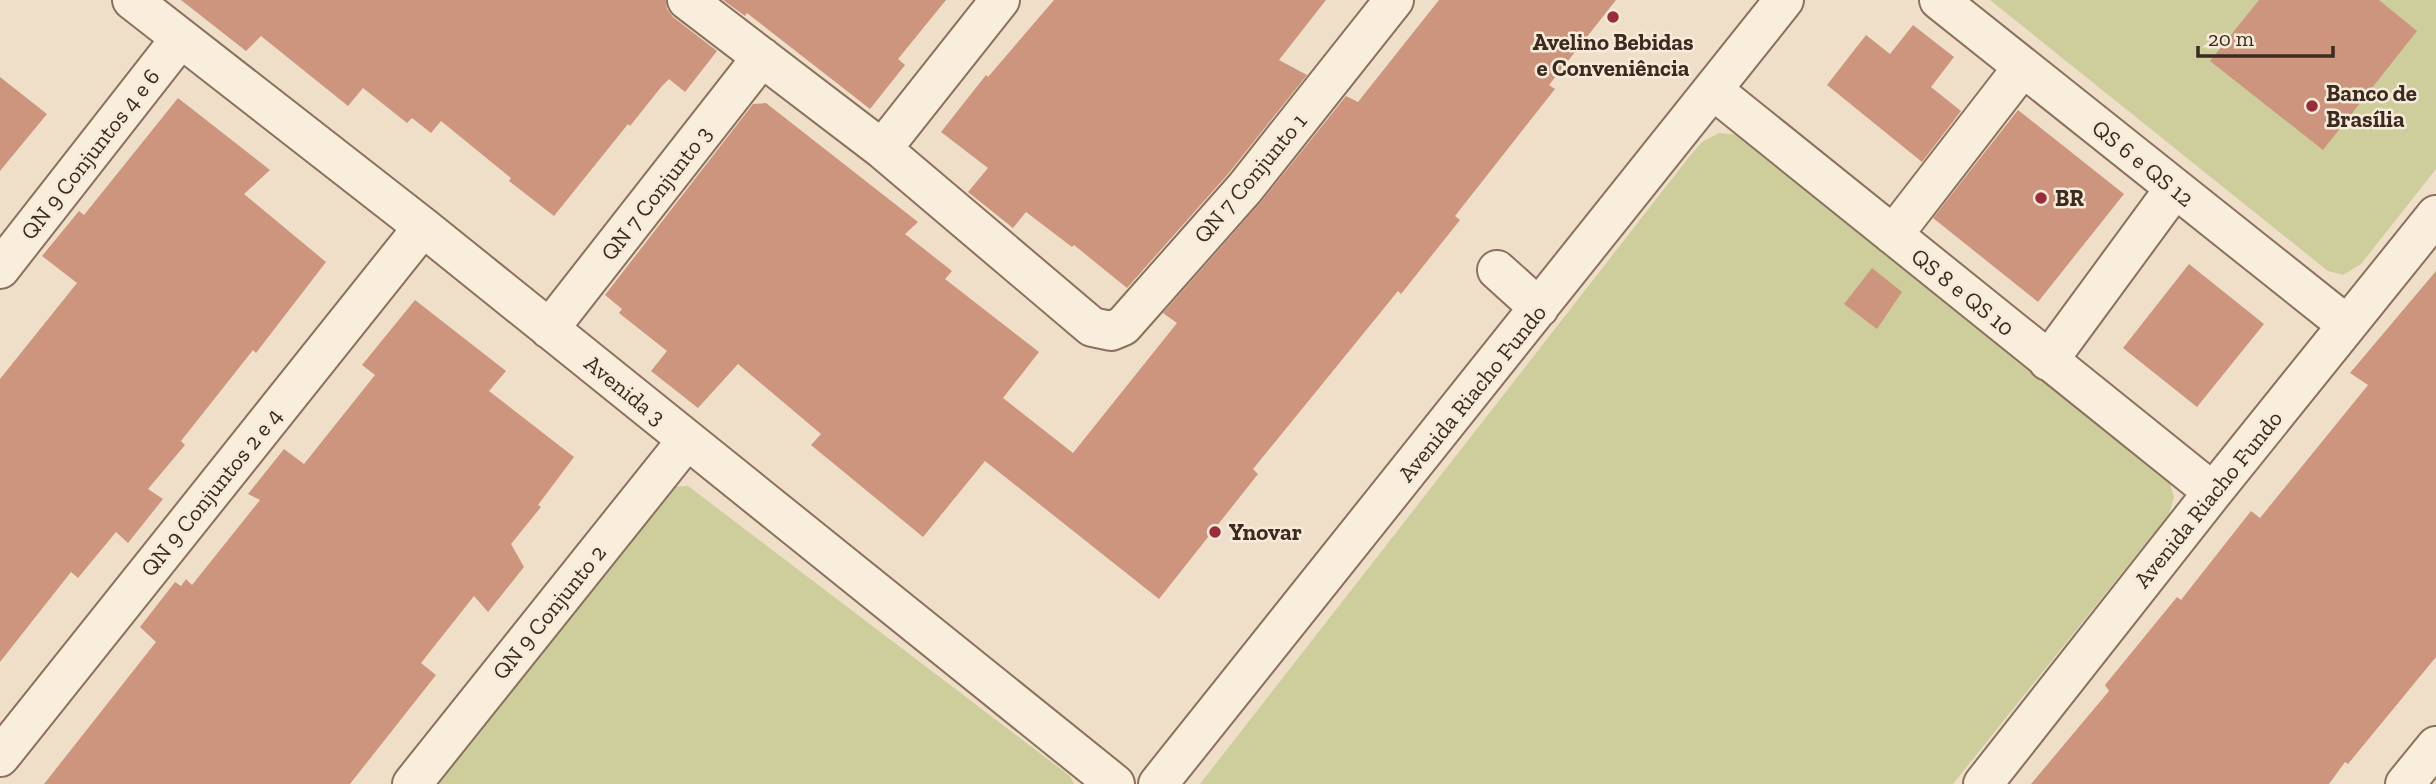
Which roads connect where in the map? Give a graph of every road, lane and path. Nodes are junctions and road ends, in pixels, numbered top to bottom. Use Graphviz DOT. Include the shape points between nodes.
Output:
graph roads {
  1 [pos="132,0"];
  2 [pos="687,0"];
  3 [pos="1000,0"];
  4 [pos="1394,0"];
  5 [pos="1784,0"];
  6 [pos="1939,0"];
  7 [pos="180,40"];
  8 [pos="762,57"];
  9 [pos="2023,67"];
  10 [pos="1713,90"];
  11 [pos="882,149"];
  12 [pos="2175,188"];
  13 [pos="2436,215"];
  14 [pos="423,227"];
  15 [pos="1893,235"];
  16 [pos="0,269"];
  17 [pos="1497,270"];
  18 [pos="1539,308"];
  19 [pos="2347,325"];
  20 [pos="549,329"];
  21 [pos="2048,361"];
  22 [pos="687,440"];
  23 [pos="2213,492"];
  24 [pos="2436,746"];
  25 [pos="0,757"];
  26 [pos="412,784"];
  27 [pos="1115,784"];
  28 [pos="1158,784"];
  29 [pos="1983,784"];
  30 [pos="2405,784"];
  1 -- 7 [label="street, Avenida 3"];
  2 -- 8 [label="street"];
  3 -- 11 [label="street"];
  4 -- 11 [label="street, QN 7 Conjunto 1" via="1245,188 1123,326 1111,331 1092,327"];
  5 -- 10 [label="street, Avenida Riacho Fundo"];
  6 -- 9 [label="street, QS 6 e QS 12"];
  7 -- 14 [label="street, Avenida 3"];
  7 -- 16 [label="street, QN 9 Conjuntos 4 e 6"];
  8 -- 11 [label="street"];
  8 -- 20 [label="street, QN 7 Conjunto 3"];
  9 -- 12 [label="street, QS 6 e QS 12"];
  9 -- 15 [label="street"];
  10 -- 15 [label="street, QS 8 e QS 10"];
  10 -- 18 [label="street, Avenida Riacho Fundo"];
  12 -- 19 [label="street, QS 6 e QS 12"];
  12 -- 21 [label="street"];
  13 -- 19 [label="street, Avenida Riacho Fundo"];
  14 -- 20 [label="street, Avenida 3"];
  14 -- 25 [label="street, QN 9 Conjuntos 2 e 4"];
  15 -- 21 [label="street, QS 8 e QS 10"];
  17 -- 18 [label="street"];
  18 -- 28 [label="street, Avenida Riacho Fundo"];
  19 -- 23 [label="street, Avenida Riacho Fundo"];
  20 -- 22 [label="street, Avenida 3"];
  21 -- 23 [label="street, QS 8 e QS 10"];
  22 -- 26 [label="street, QN 9 Conjunto 2"];
  22 -- 27 [label="street, Avenida 3"];
  23 -- 29 [label="street, Avenida Riacho Fundo"];
  24 -- 30 [label="street"];
}
